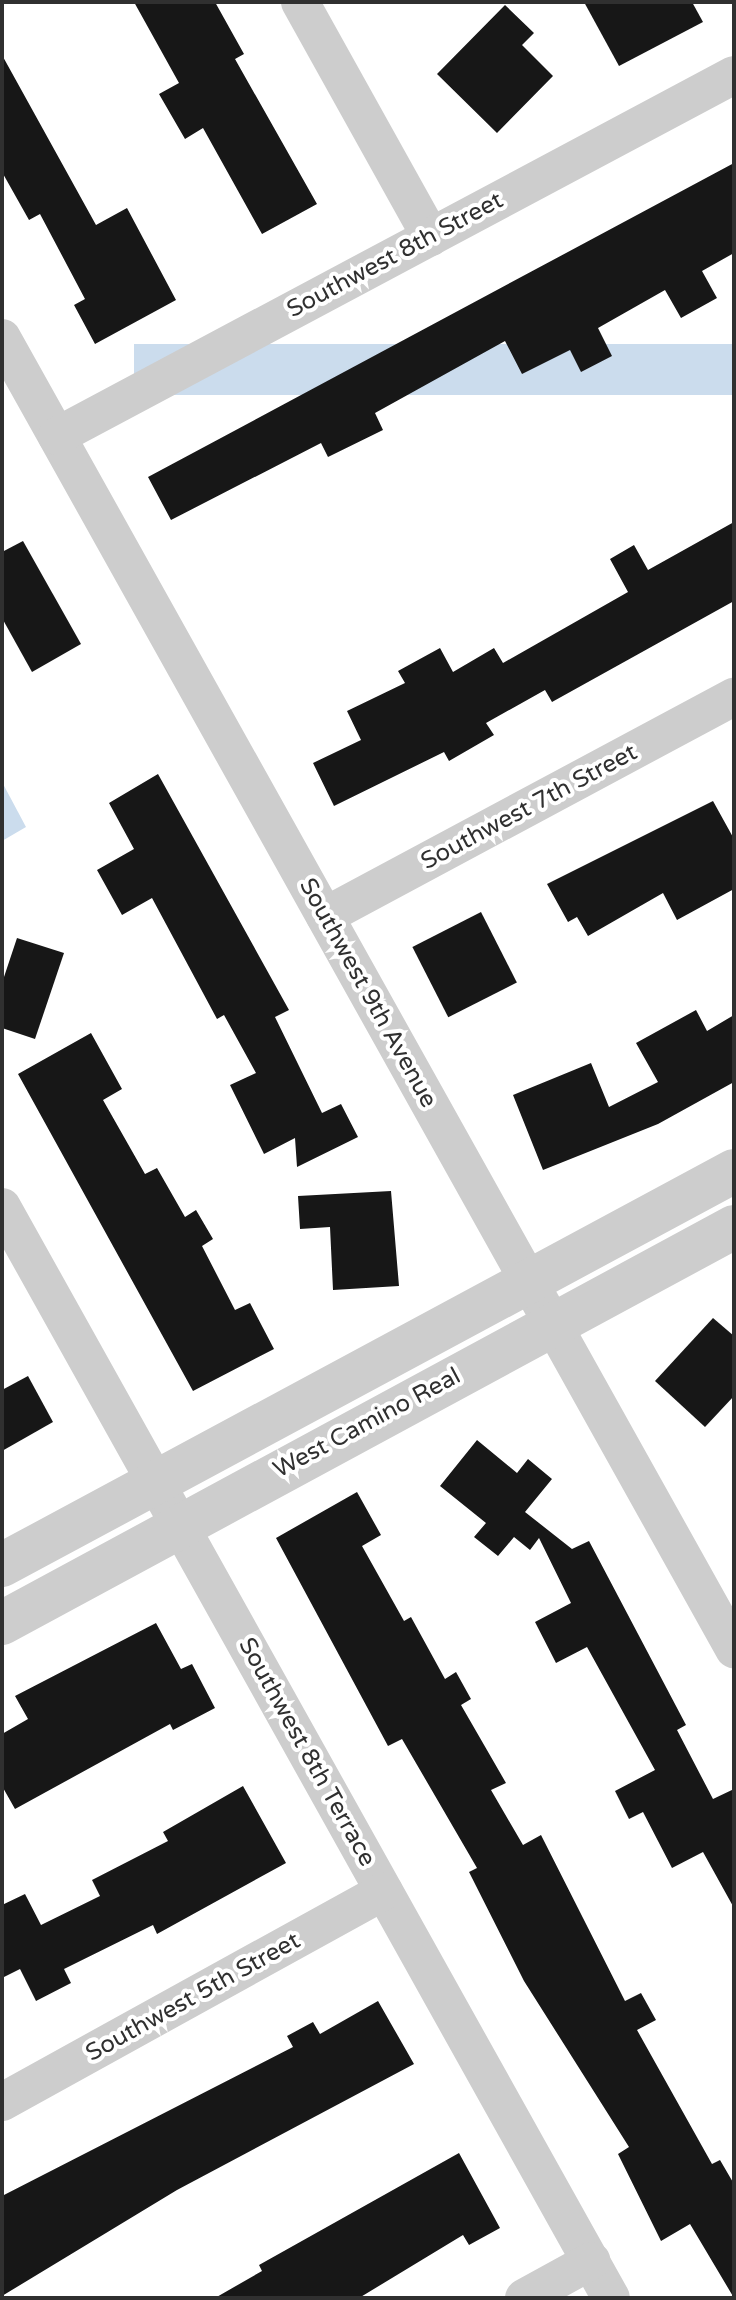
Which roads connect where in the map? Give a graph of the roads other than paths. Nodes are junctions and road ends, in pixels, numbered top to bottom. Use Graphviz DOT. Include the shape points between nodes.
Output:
graph roads {
  1 [pos="300,2"];
  2 [pos="734,75"];
  3 [pos="431,237"];
  4 [pos="2,338"];
  5 [pos="57,436"];
  6 [pos="734,697"];
  7 [pos="325,916"];
  8 [pos="734,1171"];
  9 [pos="2,1207"];
  10 [pos="734,1227"];
  11 [pos="529,1280"];
  12 [pos="553,1324"];
  13 [pos="155,1480"];
  14 [pos="180,1525"];
  15 [pos="2,1565"];
  16 [pos="2,1623"];
  17 [pos="734,1649"];
  18 [pos="384,1891"];
  19 [pos="2,2102"];
  20 [pos="591,2261"];
  21 [pos="524,2298"];
  22 [pos="611,2298"];
  1 -- 3 [label="street"];
  2 -- 3 [label="street, Southwest 8th Street"];
  3 -- 5 [label="street, Southwest 8th Street"];
  4 -- 5 [label="street, Southwest 9th Avenue"];
  5 -- 7 [label="street, Southwest 9th Avenue"];
  6 -- 7 [label="street, Southwest 7th Street"];
  7 -- 11 [label="street, Southwest 9th Avenue"];
  8 -- 11 [label="street"];
  9 -- 13 [label="street, Southwest 8th Terrace"];
  10 -- 12 [label="street, West Camino Real"];
  11 -- 12 [label="street, Southwest 9th Avenue"];
  11 -- 13 [label="street"];
  12 -- 14 [label="street, West Camino Real"];
  12 -- 17 [label="street, Southwest 9th Avenue"];
  13 -- 14 [label="street, Southwest 8th Terrace"];
  13 -- 15 [label="street"];
  14 -- 16 [label="street, West Camino Real"];
  14 -- 18 [label="street, Southwest 8th Terrace"];
  18 -- 19 [label="street, Southwest 5th Street"];
  18 -- 20 [label="street, Southwest 8th Terrace"];
  20 -- 21 [label="street"];
  20 -- 22 [label="street, Southwest 8th Terrace"];
}
